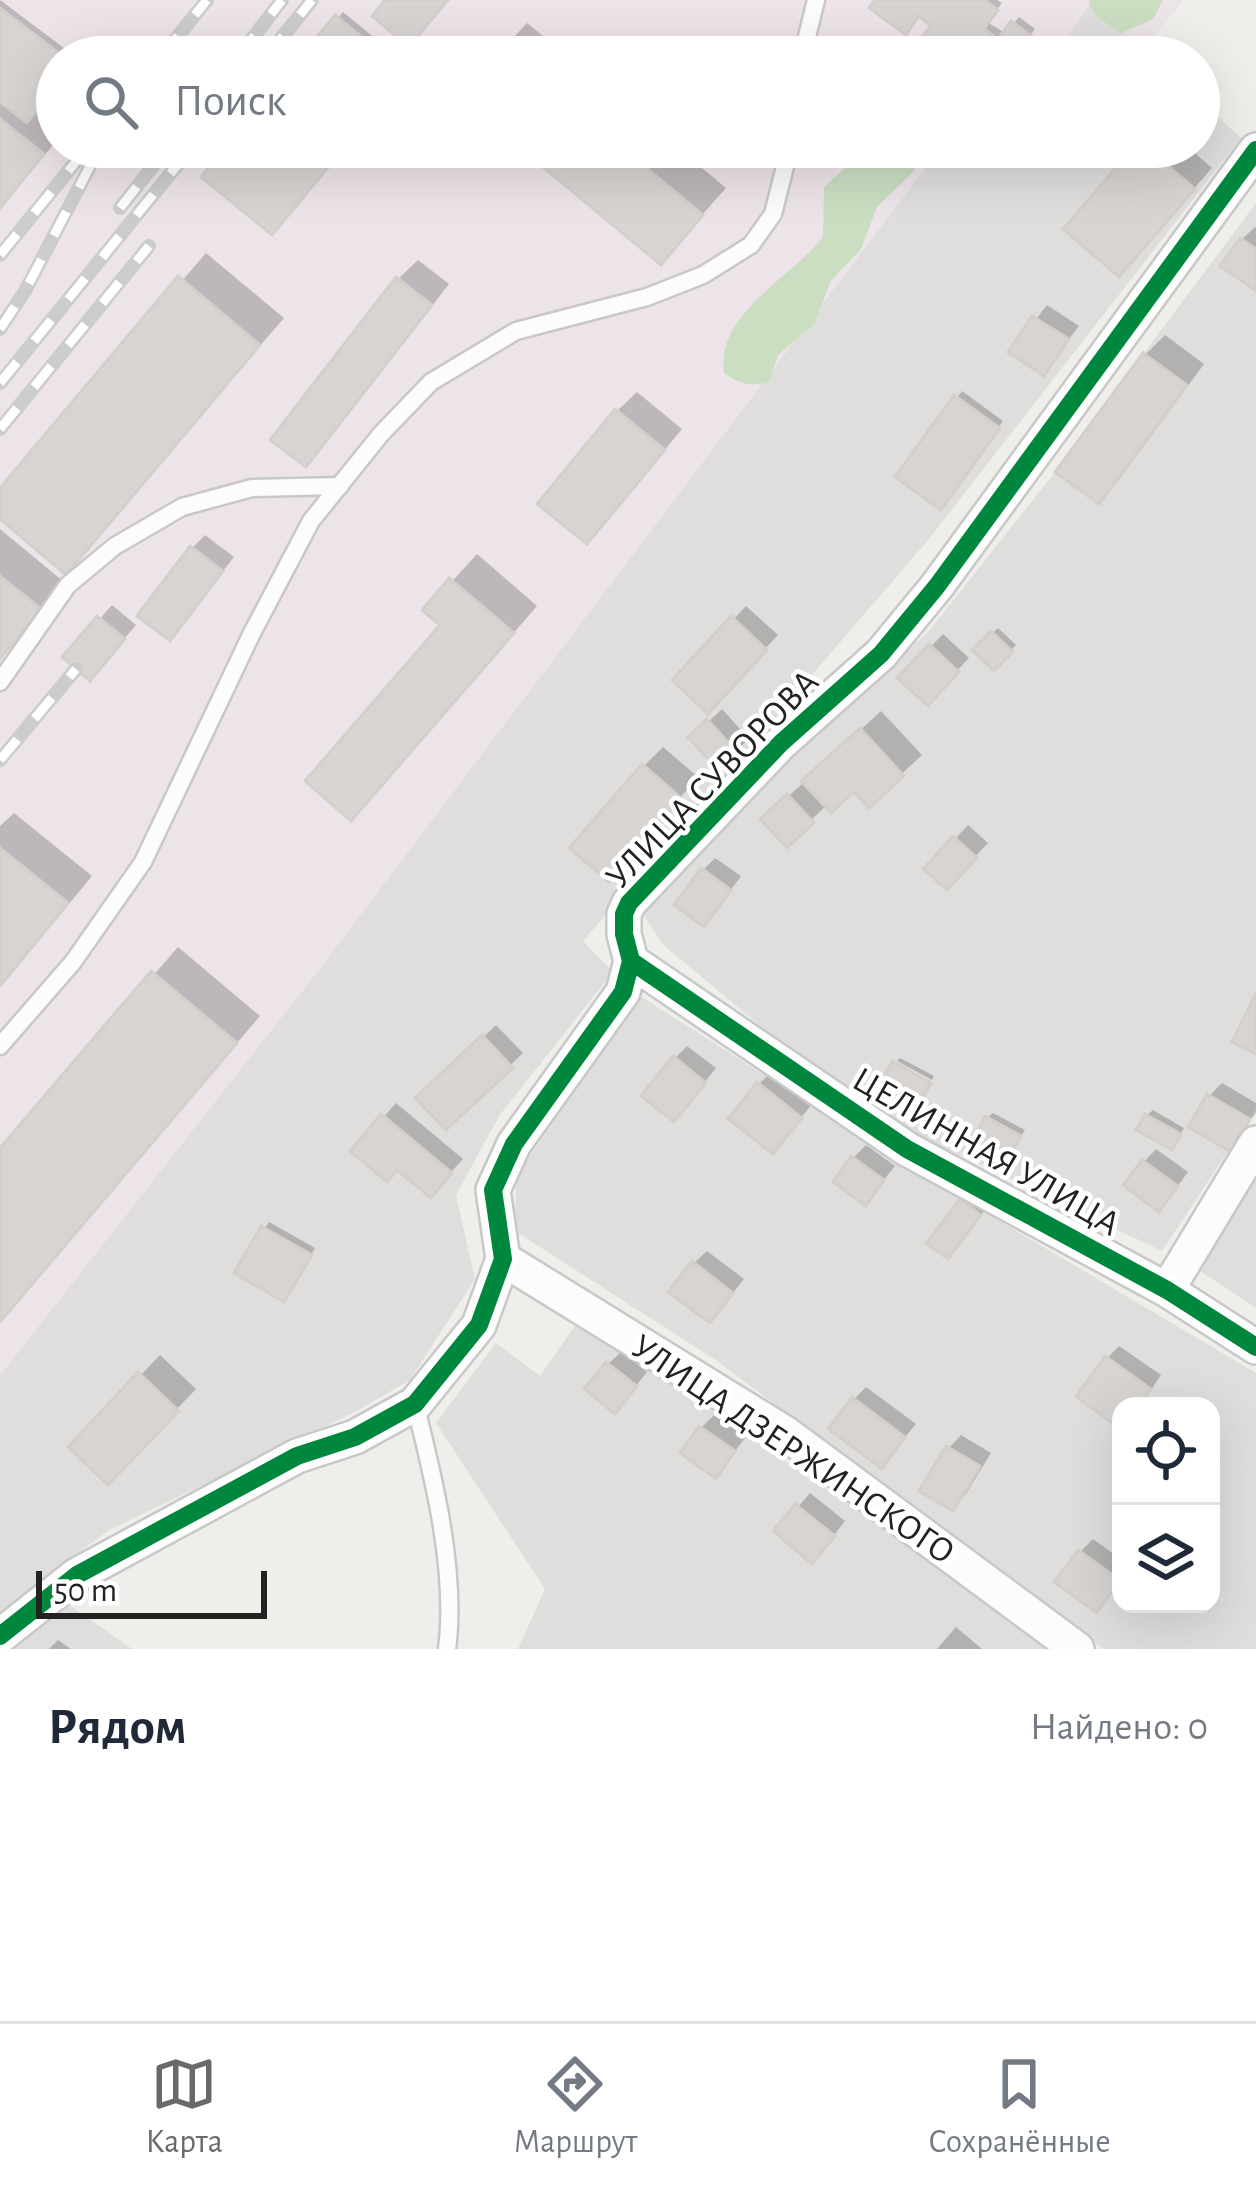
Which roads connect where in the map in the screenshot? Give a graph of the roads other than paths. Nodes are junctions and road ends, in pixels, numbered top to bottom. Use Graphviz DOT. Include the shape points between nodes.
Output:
graph roads {
  1 [pos="814,2"];
  2 [pos="807,36"];
  3 [pos="1256,150"];
  4 [pos="785,168"];
  5 [pos="340,486"];
  6 [pos="0,682"];
  7 [pos="631,961"];
  8 [pos="0,1046"];
  9 [pos="1256,1143"];
  10 [pos="503,1259"];
  11 [pos="1167,1290"];
  12 [pos="1256,1347"];
  13 [pos="415,1404"];
  14 [pos="0,1636"];
  15 [pos="447,1649"];
  16 [pos="1077,1649"];
  1 -- 2 [label="lane"];
  3 -- 7 [label="street, УЛИЦА СУВОРОВА" via="881,654 782,743 628,903"];
  4 -- 5 [label="lane" via="773,214 751,245 647,297 516,331 431,382"];
  5 -- 6 [label="lane" via="252,488 182,507 68,585"];
  5 -- 8 [label="lane" via="311,521 252,633 143,862 73,962"];
  7 -- 10 [label="street, УЛИЦА СУВОРОВА" via="623,992 514,1144 493,1190"];
  7 -- 11 [label="street, ЦЕЛИННАЯ УЛИЦА" via="907,1149"];
  9 -- 11 [label="street"];
  10 -- 13 [label="street, УЛИЦА СУВОРОВА" via="479,1325"];
  10 -- 16 [label="street, УЛИЦА ДЗЕРЖИНСКОГО" via="785,1433"];
  11 -- 12 [label="street, ЦЕЛИННАЯ УЛИЦА"];
  13 -- 14 [label="street, УЛИЦА СУВОРОВА" via="355,1437 297,1456 77,1575"];
  13 -- 15 [label="lane" via="451,1614"];
}
